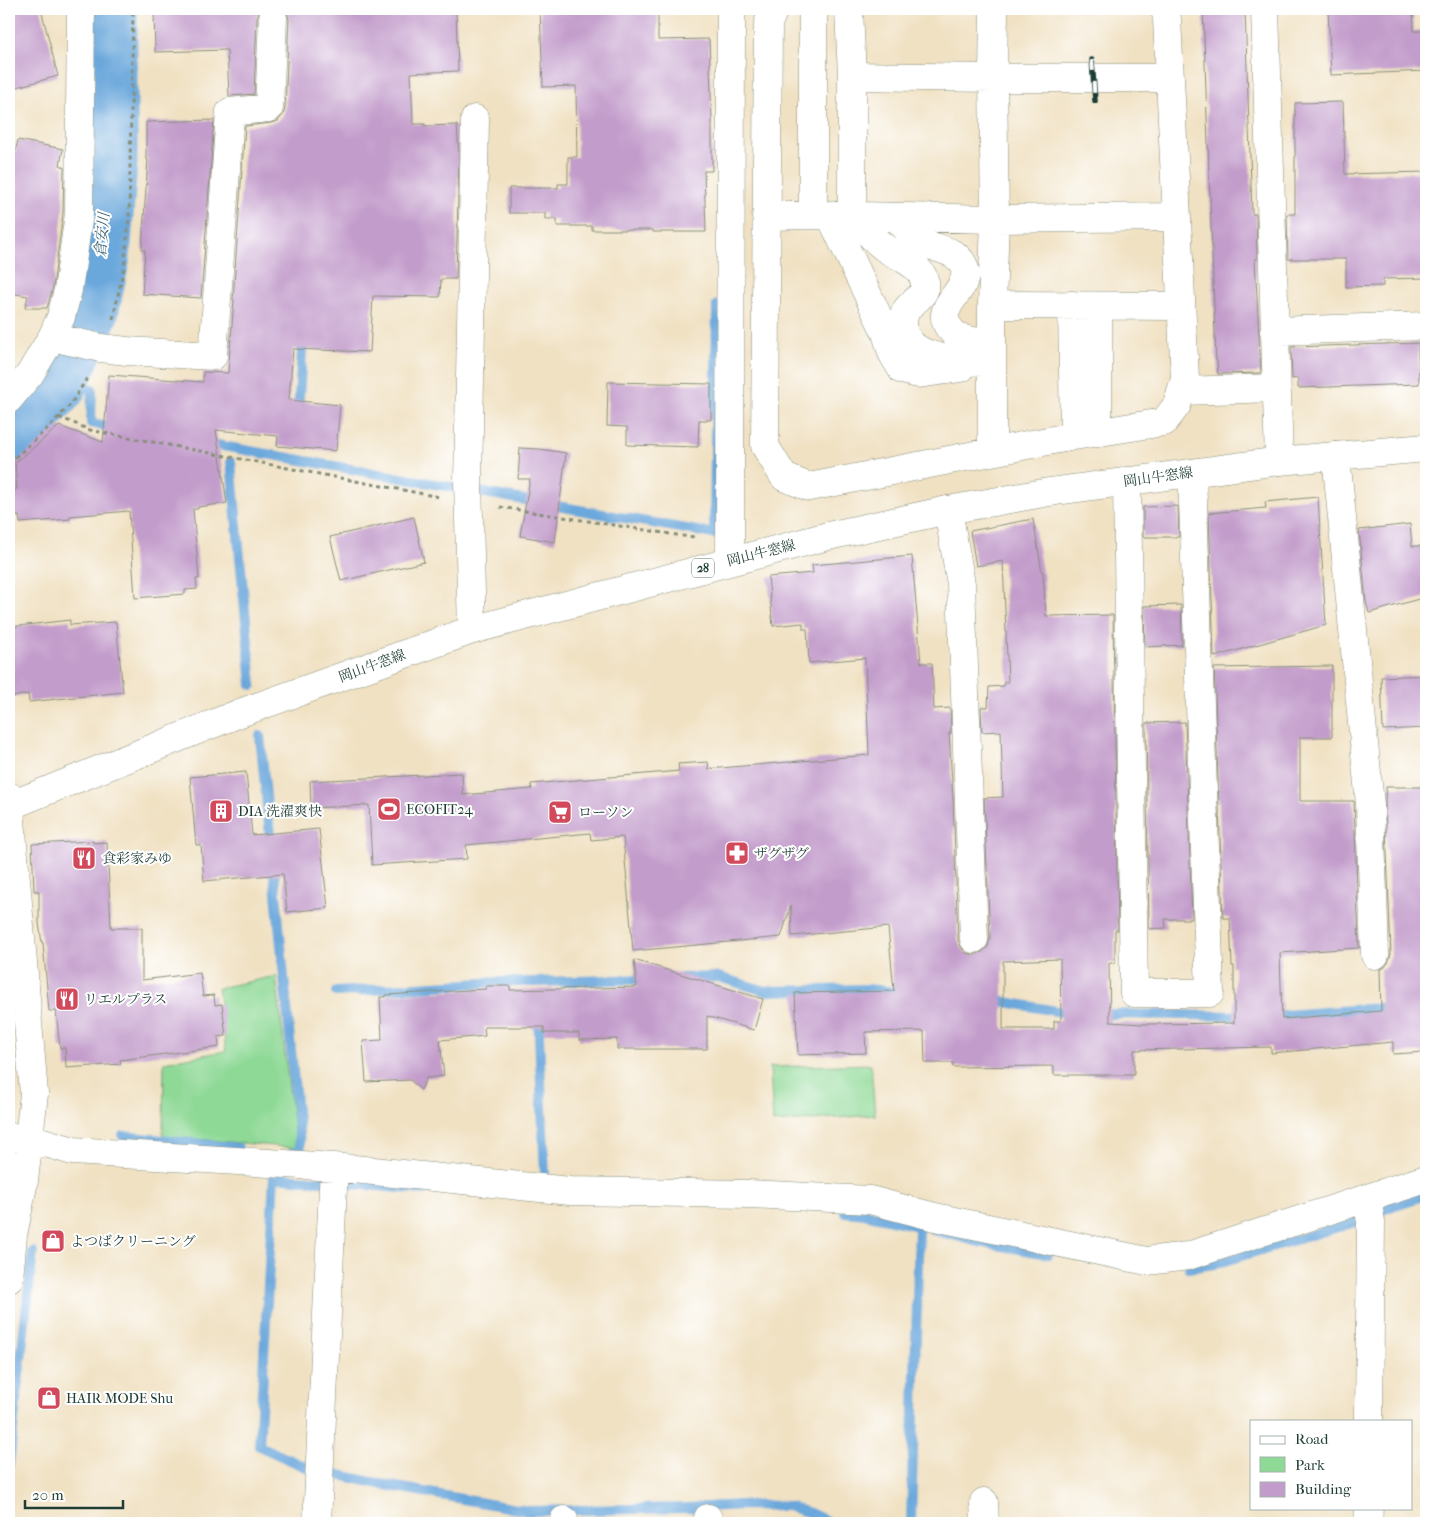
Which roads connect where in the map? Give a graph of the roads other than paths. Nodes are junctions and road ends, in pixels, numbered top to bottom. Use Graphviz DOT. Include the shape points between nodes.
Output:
graph roads {
  1 [pos="81,9"];
  2 [pos="731,9"];
  3 [pos="774,9"];
  4 [pos="813,9"];
  5 [pos="849,9"];
  6 [pos="994,9"];
  7 [pos="1164,9"];
  8 [pos="1265,9"];
  9 [pos="273,18"];
  10 [pos="852,76"];
  11 [pos="993,78"];
  12 [pos="1170,78"];
  13 [pos="475,119"];
  14 [pos="832,215"];
  15 [pos="766,216"];
  16 [pos="896,217"];
  17 [pos="1177,217"];
  18 [pos="995,219"];
  19 [pos="992,305"];
  20 [pos="1085,305"];
  21 [pos="1181,306"];
  22 [pos="1426,326"];
  23 [pos="1274,331"];
  24 [pos="56,338"];
  25 [pos="992,352"];
  26 [pos="1276,388"];
  27 [pos="1181,391"];
  28 [pos="9,399"];
  29 [pos="1086,434"];
  30 [pos="1426,448"];
  31 [pos="992,451"];
  32 [pos="1336,456"];
  33 [pos="1279,461"];
  34 [pos="1192,473"];
  35 [pos="1128,481"];
  36 [pos="948,510"];
  37 [pos="730,550"];
  38 [pos="472,630"];
  39 [pos="9,803"];
  40 [pos="974,939"];
  41 [pos="1375,955"];
  42 [pos="19,1137"];
  43 [pos="334,1177"];
  44 [pos="1426,1179"];
  45 [pos="1369,1209"];
  46 [pos="9,1279"];
  47 [pos="1369,1420"];
  48 [pos="1368,1510"];
  49 [pos="317,1523"];
  50 [pos="1368,1523"];
  1 -- 24 [label="street" via="79,214 68,290"];
  2 -- 37 [label="street"];
  3 -- 15 [label="street" via="768,24"];
  4 -- 14 [label="street"];
  5 -- 10 [label="street"];
  6 -- 11 [label="street"];
  7 -- 12 [label="street" via="1168,18"];
  8 -- 23 [label="street"];
  9 -- 24 [label="street" via="269,108 230,112 213,356 127,351"];
  10 -- 11 [label="street"];
  10 -- 14 [label="street"];
  11 -- 12 [label="street"];
  11 -- 18 [label="street"];
  12 -- 17 [label="street"];
  13 -- 38 [label="street" via="468,493"];
  14 -- 15 [label="street"];
  14 -- 16 [label="street"];
  14 -- 25 [label="street" via="902,370 918,374"];
  14 -- 25 [label="street" via="917,268 925,281 922,294 906,310 903,319 905,336 910,344 938,357"];
  15 -- 31 [label="street" via="765,446 784,477 809,487"];
  16 -- 18 [label="street"];
  16 -- 25 [label="street" via="918,239 956,256 962,263 966,272 964,282 949,302 945,320 954,334"];
  17 -- 18 [label="street"];
  17 -- 21 [label="street"];
  18 -- 19 [label="street"];
  19 -- 20 [label="street"];
  19 -- 25 [label="street"];
  20 -- 21 [label="street"];
  20 -- 29 [label="street"];
  21 -- 27 [label="street" via="1185,379"];
  22 -- 23 [label="street"];
  23 -- 26 [label="street"];
  24 -- 28 [label="street"];
  25 -- 31 [label="street"];
  26 -- 27 [label="street"];
  26 -- 33 [label="street"];
  27 -- 29 [label="street" via="1177,405 1164,422"];
  29 -- 31 [label="street"];
  30 -- 32 [label="street, 岡山牛窓線 / 28"];
  32 -- 33 [label="street, 岡山牛窓線 / 28"];
  32 -- 41 [label="street" via="1370,804"];
  33 -- 34 [label="street, 岡山牛窓線 / 28"];
  34 -- 35 [label="street, 岡山牛窓線 / 28"];
  34 -- 35 [label="street" via="1210,993 1134,993"];
  35 -- 36 [label="street, 岡山牛窓線 / 28"];
  36 -- 37 [label="street, 岡山牛窓線 / 28" via="828,536"];
  36 -- 40 [label="street" via="961,584"];
  37 -- 38 [label="street, 岡山牛窓線 / 28" via="608,595"];
  38 -- 39 [label="street, 岡山牛窓線 / 28" via="240,713"];
  39 -- 42 [label="street" via="34,1094"];
  42 -- 43 [label="street" via="73,1151"];
  42 -- 46 [label="street" via="24,1181 13,1235"];
  43 -- 45 [label="street" via="570,1191 870,1200 935,1217 1147,1261 1188,1256"];
  43 -- 49 [label="street"];
  44 -- 45 [label="street"];
  45 -- 47 [label="street"];
  48 -- 50 [label="street"];
}
